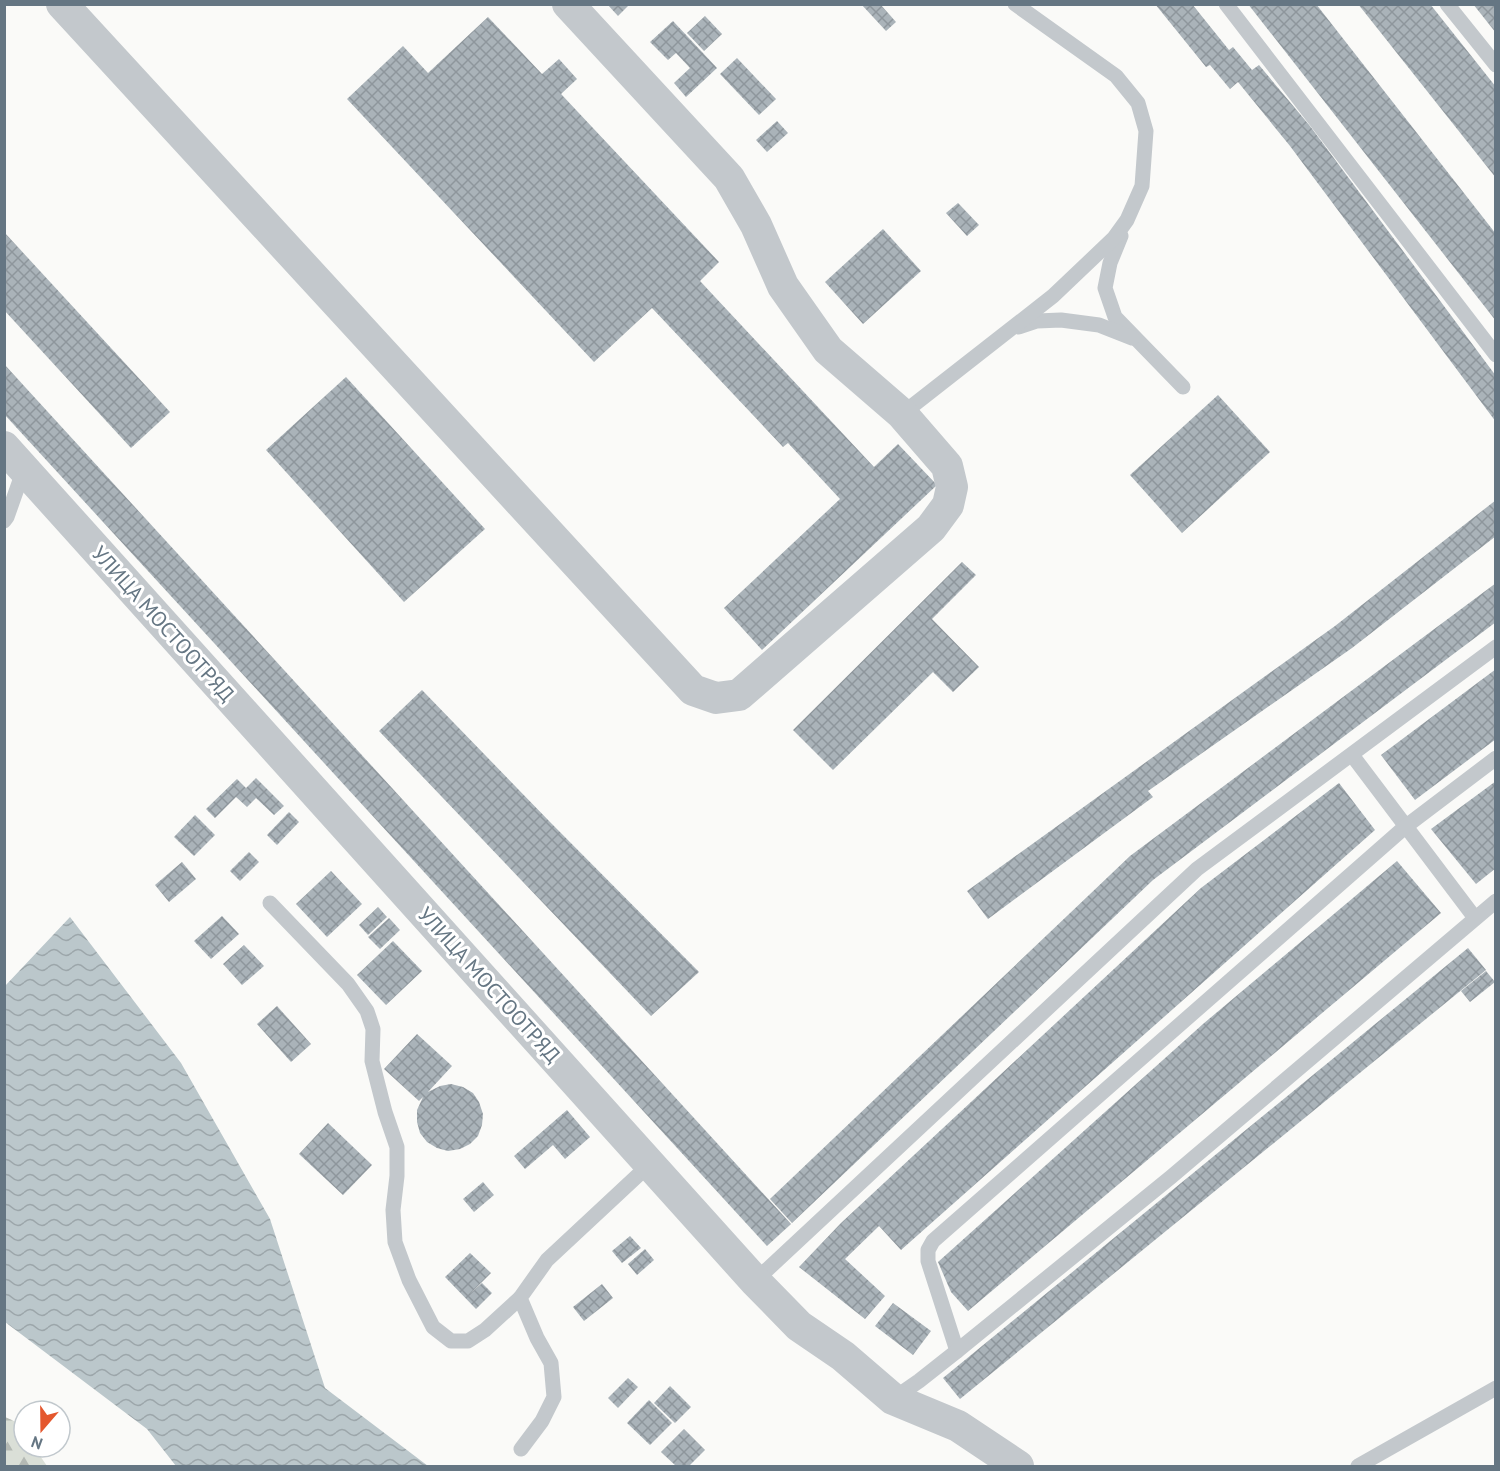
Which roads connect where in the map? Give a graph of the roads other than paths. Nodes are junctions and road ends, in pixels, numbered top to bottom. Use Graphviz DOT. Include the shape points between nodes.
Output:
graph roads {
  1 [pos="62,4"];
  2 [pos="567,4"];
  3 [pos="1015,4"];
  4 [pos="1226,4"];
  5 [pos="1447,4"];
  6 [pos="1496,65"];
  7 [pos="1127,220"];
  8 [pos="1007,332"];
  9 [pos="1138,340"];
  10 [pos="1496,355"];
  11 [pos="1183,387"];
  12 [pos="902,414"];
  13 [pos="14,458"];
  14 [pos="4,521"];
  15 [pos="1496,647"];
  16 [pos="1352,755"];
  17 [pos="1496,758"];
  18 [pos="1405,827"];
  19 [pos="1496,901"];
  20 [pos="270,903"];
  21 [pos="1475,918"];
  22 [pos="650,1164"];
  23 [pos="754,1281"];
  24 [pos="520,1298"];
  25 [pos="957,1351"];
  26 [pos="1496,1388"];
  27 [pos="893,1399"];
  28 [pos="521,1449"];
  29 [pos="1018,1467"];
  30 [pos="1358,1467"];
  1 -- 12 [label="street" via="693,690 716,698 739,695 932,528 948,505 952,487 947,466"];
  2 -- 12 [label="street" via="729,178 756,225 783,286 828,350"];
  3 -- 7 [label="lane" via="1116,76 1138,103 1146,131 1142,186"];
  4 -- 10 [label="lane"];
  5 -- 6 [label="lane"];
  7 -- 8 [label="lane" via="1114,238 1053,296"];
  7 -- 9 [label="lane" via="1110,263 1106,288 1115,316"];
  8 -- 9 [label="lane" via="1037,321 1061,320 1099,325"];
  8 -- 12 [label="lane"];
  9 -- 11 [label="lane"];
  13 -- 14 [label="lane"];
  13 -- 22 [label="street, УЛИЦА МОСТООТРЯД"];
  15 -- 16 [label="lane"];
  16 -- 18 [label="lane"];
  16 -- 23 [label="lane" via="1197,869"];
  17 -- 18 [label="lane"];
  18 -- 21 [label="lane"];
  18 -- 25 [label="lane" via="933,1241 928,1261"];
  19 -- 21 [label="lane"];
  20 -- 24 [label="lane" via="348,984 367,1011 373,1029 372,1061 397,1146 395,1242 433,1327 451,1341 468,1341"];
  21 -- 25 [label="lane" via="1171,1177"];
  22 -- 23 [label="street, УЛИЦА МОСТООТРЯД"];
  22 -- 24 [label="lane" via="548,1260"];
  23 -- 27 [label="street, УЛИЦА МОСТООТРЯД" via="799,1326 843,1356"];
  24 -- 28 [label="lane" via="551,1363 554,1397"];
  25 -- 27 [label="lane"];
  26 -- 30 [label="lane"];
  27 -- 29 [label="street, УЛИЦА МОСТООТРЯД" via="958,1426"];
}
